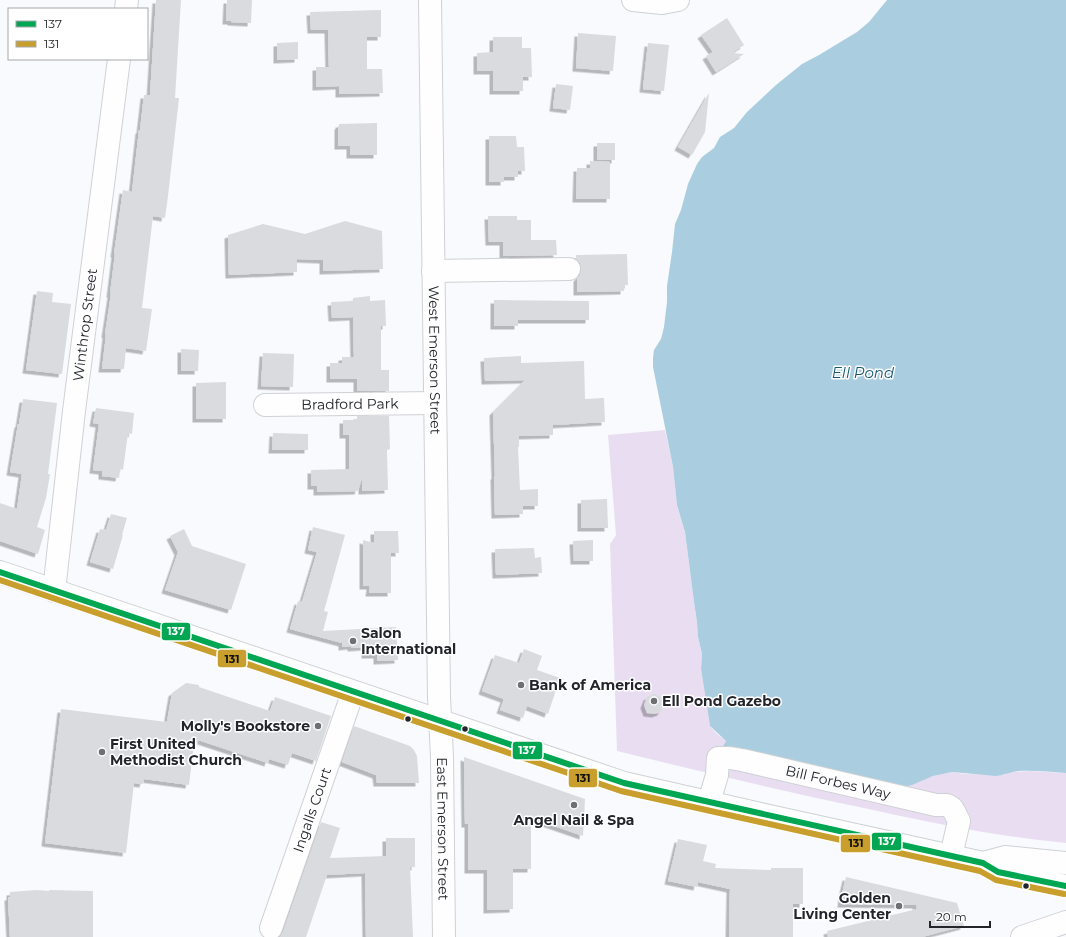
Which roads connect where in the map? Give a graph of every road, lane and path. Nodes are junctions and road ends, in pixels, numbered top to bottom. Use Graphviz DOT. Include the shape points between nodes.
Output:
graph roads {
  1 [pos="430,0"];
  2 [pos="633,0"];
  3 [pos="678,0"];
  4 [pos="120,60"];
  5 [pos="568,269"];
  6 [pos="433,271"];
  7 [pos="435,403"];
  8 [pos="265,405"];
  9 [pos="0,572"];
  10 [pos="54,590"];
  11 [pos="353,692"];
  12 [pos="440,721"];
  13 [pos="709,802"];
  14 [pos="951,856"];
  15 [pos="983,862"];
  16 [pos="1066,863"];
  17 [pos="1066,886"];
  18 [pos="1066,922"];
  19 [pos="271,928"];
  20 [pos="444,937"];
  21 [pos="1022,937"];
  1 -- 6 [label="street, West Emerson Street"];
  2 -- 3 [label="street" via="662,3"];
  4 -- 10 [label="street, Winthrop Street" via="74,412"];
  5 -- 6 [label="street"];
  6 -- 7 [label="street, West Emerson Street"];
  7 -- 8 [label="street, Bradford Park"];
  7 -- 12 [label="street, West Emerson Street"];
  9 -- 10 [label="street"];
  10 -- 11 [label="street"];
  11 -- 12 [label="street"];
  11 -- 19 [label="street, Ingalls Court"];
  12 -- 13 [label="street" via="624,783"];
  12 -- 20 [label="street, East Emerson Street"];
  13 -- 14 [label="street"];
  13 -- 14 [label="street, Bill Forbes Way" via="718,775 718,758 730,758 936,805 947,805 956,813 958,821"];
  14 -- 15 [label="street"];
  15 -- 16 [label="street" via="1005,857"];
  15 -- 17 [label="street" via="998,872"];
  18 -- 21 [label="street"];
}
